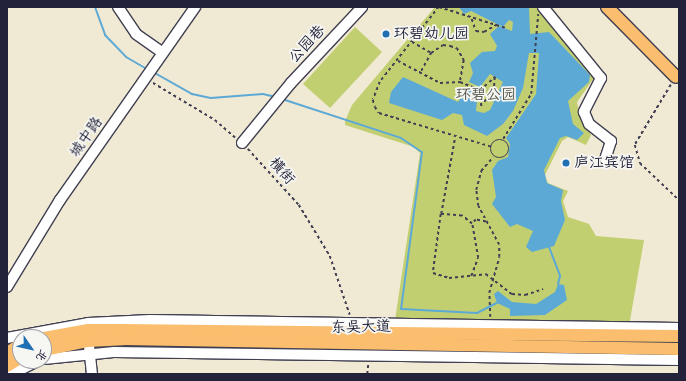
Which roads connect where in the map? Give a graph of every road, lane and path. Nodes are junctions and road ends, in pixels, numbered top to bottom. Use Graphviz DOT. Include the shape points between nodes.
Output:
graph roads {
  1 [pos="118,7"];
  2 [pos="195,7"];
  3 [pos="362,7"];
  4 [pos="439,7"];
  5 [pos="542,7"];
  6 [pos="607,7"];
  7 [pos="472,19"];
  8 [pos="496,25"];
  9 [pos="506,28"];
  10 [pos="412,42"];
  11 [pos="162,52"];
  12 [pos="431,53"];
  13 [pos="398,61"];
  14 [pos="421,71"];
  15 [pos="148,73"];
  16 [pos="678,78"];
  17 [pos="460,82"];
  18 [pos="480,90"];
  19 [pos="456,136"];
  20 [pos="503,139"];
  21 [pos="242,144"];
  22 [pos="492,147"];
  23 [pos="493,157"];
  24 [pos="605,159"];
  25 [pos="679,200"];
  26 [pos="441,214"];
  27 [pos="486,222"];
  28 [pos="472,224"];
  29 [pos="471,276"];
  30 [pos="491,279"];
  31 [pos="7,287"];
  32 [pos="543,290"];
  33 [pos="490,312"];
  34 [pos="352,322"];
  35 [pos="679,328"];
  36 [pos="88,331"];
  37 [pos="679,336"];
  38 [pos="52,337"];
  39 [pos="7,338"];
  40 [pos="52,347"];
  41 [pos="679,349"];
  42 [pos="90,353"];
  43 [pos="368,356"];
  44 [pos="52,358"];
  45 [pos="679,360"];
  46 [pos="92,374"];
  47 [pos="367,374"];
  1 -- 11 [label="street" via="136,34"];
  2 -- 11 [label="street, 城中路"];
  3 -- 21 [label="street, 公园巷" via="291,83"];
  4 -- 7 [label="path"];
  4 -- 10 [label="path"];
  5 -- 20 [label="path" via="536,33 530,94"];
  5 -- 24 [label="street" via="601,78 584,112 589,124 611,141"];
  6 -- 16 [label="main road"];
  7 -- 8 [label="path"];
  7 -- 8 [label="path" via="476,31 484,32"];
  8 -- 9 [label="path"];
  10 -- 12 [label="path"];
  10 -- 13 [label="path"];
  11 -- 15 [label="street, 城中路"];
  12 -- 14 [label="path"];
  12 -- 17 [label="path" via="443,45 457,48 464,60"];
  13 -- 14 [label="path"];
  13 -- 19 [label="path" via="375,91 372,100 379,113"];
  14 -- 17 [label="path" via="440,83"];
  15 -- 21 [label="path, 横街" via="215,120"];
  15 -- 31 [label="street, 城中路" via="60,200"];
  16 -- 25 [label="path" via="636,145 640,162"];
  17 -- 18 [label="path"];
  18 -- 18 [label="path" via="479,103 484,106 497,84 496,77"];
  19 -- 22 [label="path"];
  19 -- 26 [label="path"];
  20 -- 22 [label="path"];
  20 -- 23 [label="path" via="510,151 503,158"];
  21 -- 34 [label="path, 横街" via="299,205 330,256"];
  22 -- 23 [label="path"];
  23 -- 27 [label="path" via="481,171 476,190 478,206"];
  26 -- 28 [label="path" via="462,216"];
  26 -- 29 [label="path" via="433,273 449,278"];
  27 -- 28 [label="path" via="476,220"];
  27 -- 30 [label="path" via="498,245 499,257"];
  28 -- 29 [label="path" via="478,258"];
  29 -- 30 [label="path" via="480,273"];
  30 -- 32 [label="path" via="512,294 525,295"];
  30 -- 33 [label="path"];
  34 -- 35 [label="street"];
  34 -- 36 [label="street"];
  36 -- 37 [label="main road, 东吴大道"];
  36 -- 38 [label="main road, 东吴大道"];
  36 -- 39 [label="street"];
  36 -- 40 [label="main road, 东吴大道"];
  36 -- 41 [label="main road, 东吴大道"];
  36 -- 42 [label="street"];
  42 -- 43 [label="street"];
  42 -- 44 [label="street"];
  42 -- 46 [label="street"];
  43 -- 45 [label="street"];
  43 -- 47 [label="path"];
}
